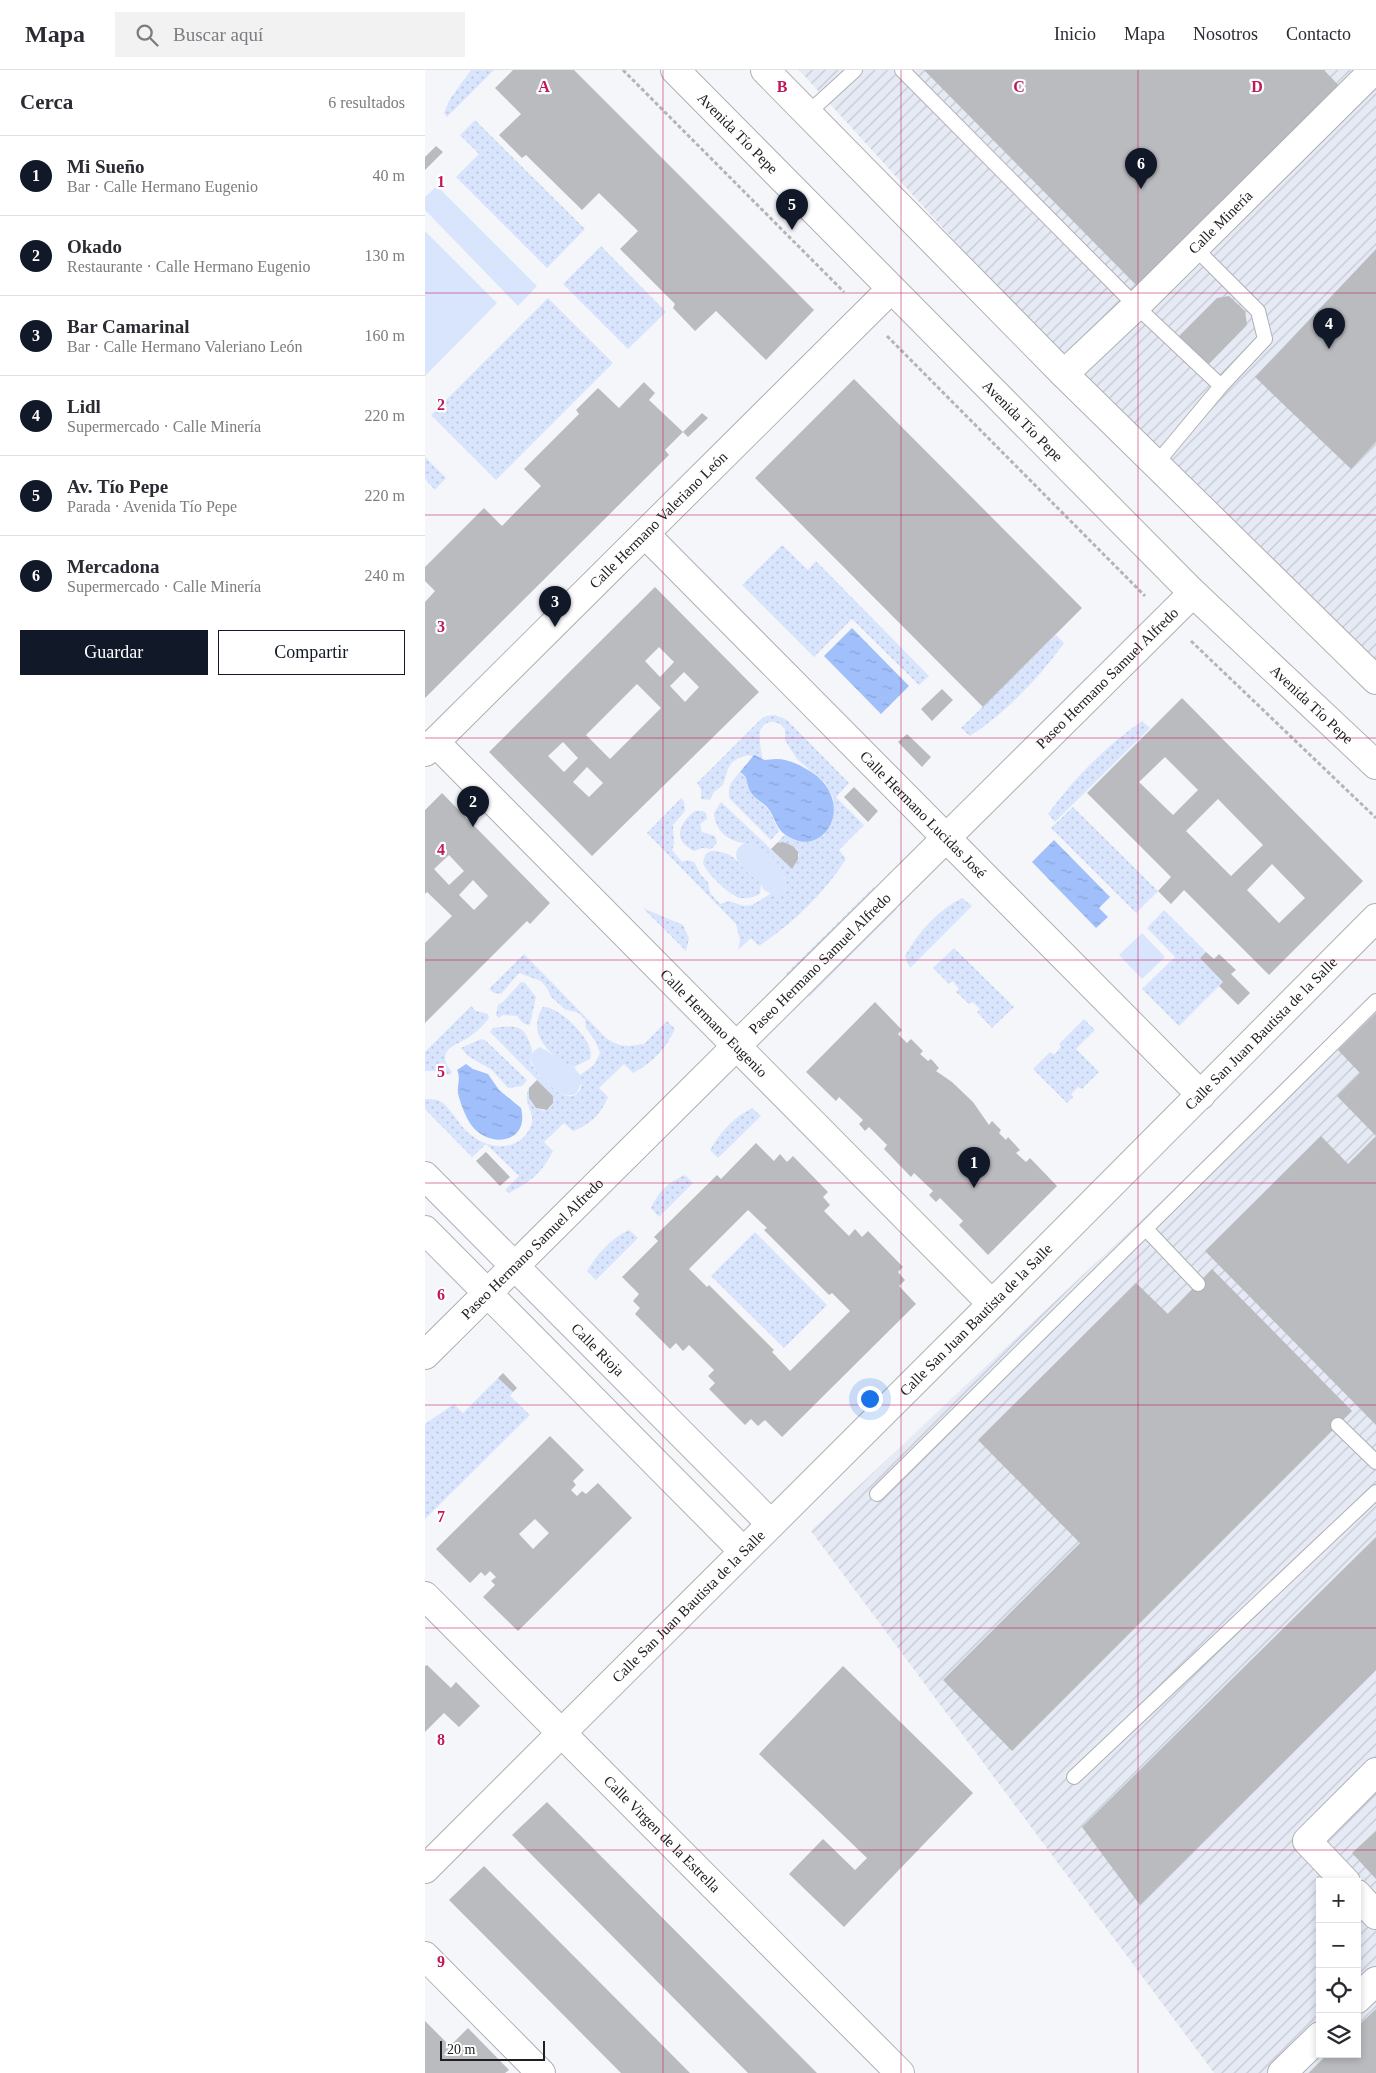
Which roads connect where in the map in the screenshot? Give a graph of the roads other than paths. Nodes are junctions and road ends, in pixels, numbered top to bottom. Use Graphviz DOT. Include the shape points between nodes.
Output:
graph roads {
  1 [pos="675,70"];
  2 [pos="765,70"];
  3 [pos="855,70"];
  4 [pos="902,70"];
  5 [pos="1374,70"];
  6 [pos="808,113"];
  7 [pos="1195,248"];
  8 [pos="891,290"];
  9 [pos="1137,306"];
  10 [pos="1064,374"];
  11 [pos="1221,386"];
  12 [pos="1156,464"];
  13 [pos="645,534"];
  14 [pos="1193,592"];
  15 [pos="1376,680"];
  16 [pos="430,747"];
  17 [pos="1376,765"];
  18 [pos="946,838"];
  19 [pos="1376,918"];
  20 [pos="1376,1001"];
  21 [pos="736,1047"];
  22 [pos="1201,1095"];
  23 [pos="425,1176"];
  24 [pos="1146,1228"];
  25 [pos="425,1230"];
  26 [pos="515,1266"];
  27 [pos="1198,1284"];
  28 [pos="487,1293"];
  29 [pos="992,1304"];
  30 [pos="425,1355"];
  31 [pos="1338,1425"];
  32 [pos="1376,1462"];
  33 [pos="1376,1492"];
  34 [pos="877,1494"];
  35 [pos="771,1524"];
  36 [pos="743,1551"];
  37 [pos="425,1596"];
  38 [pos="561,1733"];
  39 [pos="1376,1772"];
  40 [pos="1074,1777"];
  41 [pos="425,1869"];
  42 [pos="1341,1878"];
  43 [pos="1361,1899"];
  44 [pos="1376,1915"];
  45 [pos="425,1956"];
  46 [pos="1376,1981"];
  47 [pos="1361,1996"];
  48 [pos="1316,2040"];
  49 [pos="541,2073"];
  50 [pos="900,2073"];
  51 [pos="1282,2073"];
  1 -- 8 [label="street, Avenida Tío Pepe"];
  2 -- 6 [label="street"];
  3 -- 6 [label="lane"];
  4 -- 9 [label="lane"];
  5 -- 7 [label="street, Calle Minería"];
  6 -- 10 [label="street"];
  7 -- 9 [label="street, Calle Minería"];
  7 -- 11 [label="lane" via="1258,311 1265,339"];
  8 -- 13 [label="street, Calle Hermano Valeriano León"];
  8 -- 14 [label="street, Avenida Tío Pepe"];
  9 -- 10 [label="street, Calle Minería"];
  9 -- 11 [label="lane"];
  10 -- 12 [label="street"];
  11 -- 12 [label="lane"];
  12 -- 15 [label="street"];
  13 -- 16 [label="street, Calle Hermano Valeriano León"];
  13 -- 18 [label="street, Calle Hermano Lucidas José"];
  14 -- 17 [label="street, Avenida Tío Pepe"];
  14 -- 18 [label="street, Paseo Hermano Samuel Alfredo"];
  16 -- 21 [label="street, Calle Hermano Eugenio"];
  18 -- 21 [label="street, Paseo Hermano Samuel Alfredo"];
  18 -- 22 [label="street, Calle Hermano Lucidas José"];
  19 -- 22 [label="street, Calle San Juan Bautista de la Salle"];
  20 -- 24 [label="lane"];
  21 -- 26 [label="street, Paseo Hermano Samuel Alfredo"];
  21 -- 29 [label="street, Calle Hermano Eugenio"];
  22 -- 29 [label="street, Calle San Juan Bautista de la Salle"];
  23 -- 26 [label="street, Calle Rioja"];
  24 -- 27 [label="lane"];
  24 -- 34 [label="lane"];
  25 -- 28 [label="street"];
  26 -- 28 [label="street, Paseo Hermano Samuel Alfredo"];
  26 -- 35 [label="street, Calle Rioja"];
  28 -- 30 [label="street, Paseo Hermano Samuel Alfredo"];
  28 -- 36 [label="street"];
  29 -- 35 [label="street, Calle San Juan Bautista de la Salle"];
  31 -- 32 [label="lane"];
  33 -- 40 [label="lane"];
  35 -- 36 [label="street, Calle San Juan Bautista de la Salle"];
  36 -- 38 [label="street, Calle San Juan Bautista de la Salle"];
  37 -- 38 [label="street, Calle Virgen de la Estrella"];
  38 -- 41 [label="street, Calle San Juan Bautista de la Salle"];
  38 -- 50 [label="street, Calle Virgen de la Estrella"];
  39 -- 42 [label="street" via="1307,1841"];
  43 -- 44 [label="street"];
  45 -- 49 [label="street"];
  46 -- 47 [label="street"];
  48 -- 51 [label="street"];
}
